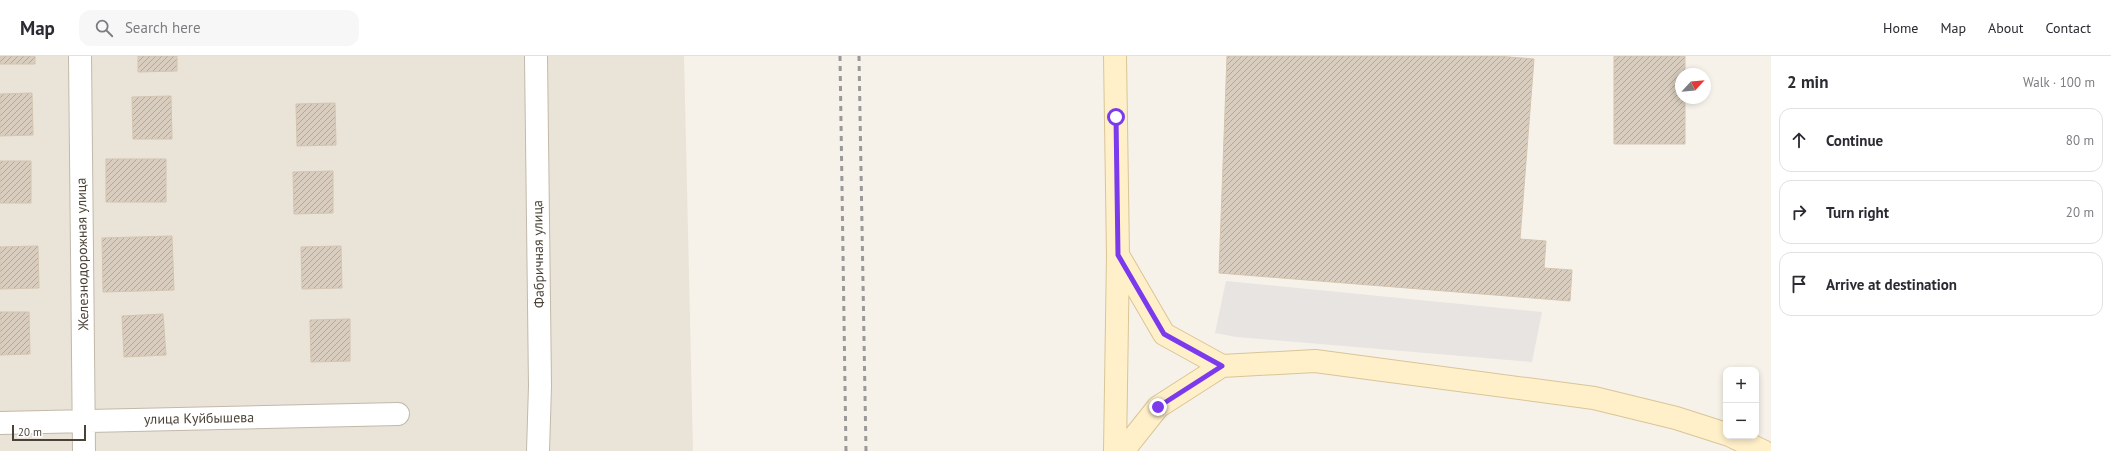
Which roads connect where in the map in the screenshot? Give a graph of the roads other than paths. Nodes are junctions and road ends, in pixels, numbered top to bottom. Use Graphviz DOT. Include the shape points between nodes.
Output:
graph roads {
  1 [pos="80,56"];
  2 [pos="536,56"];
  3 [pos="1115,56"];
  4 [pos="1118,255"];
  5 [pos="1222,366"];
  6 [pos="398,414"];
  7 [pos="84,421"];
  8 [pos="0,423"];
  9 [pos="1723,433"];
  10 [pos="1737,439"];
  11 [pos="84,451"];
  12 [pos="538,451"];
  13 [pos="1115,451"];
  14 [pos="1123,451"];
  15 [pos="1763,451"];
  1 -- 7 [label="street, Железнодорожная улица"];
  2 -- 12 [label="street, Фабричная улица" via="540,386"];
  3 -- 4 [label="street"];
  4 -- 5 [label="street" via="1164,334"];
  4 -- 13 [label="street"];
  5 -- 9 [label="street" via="1315,361 1586,397 1676,418"];
  5 -- 14 [label="street" via="1158,407"];
  6 -- 7 [label="street, улица Куйбышева"];
  7 -- 8 [label="street, улица Куйбышева"];
  7 -- 11 [label="street, Железнодорожная улица"];
  10 -- 15 [label="street"];
}
